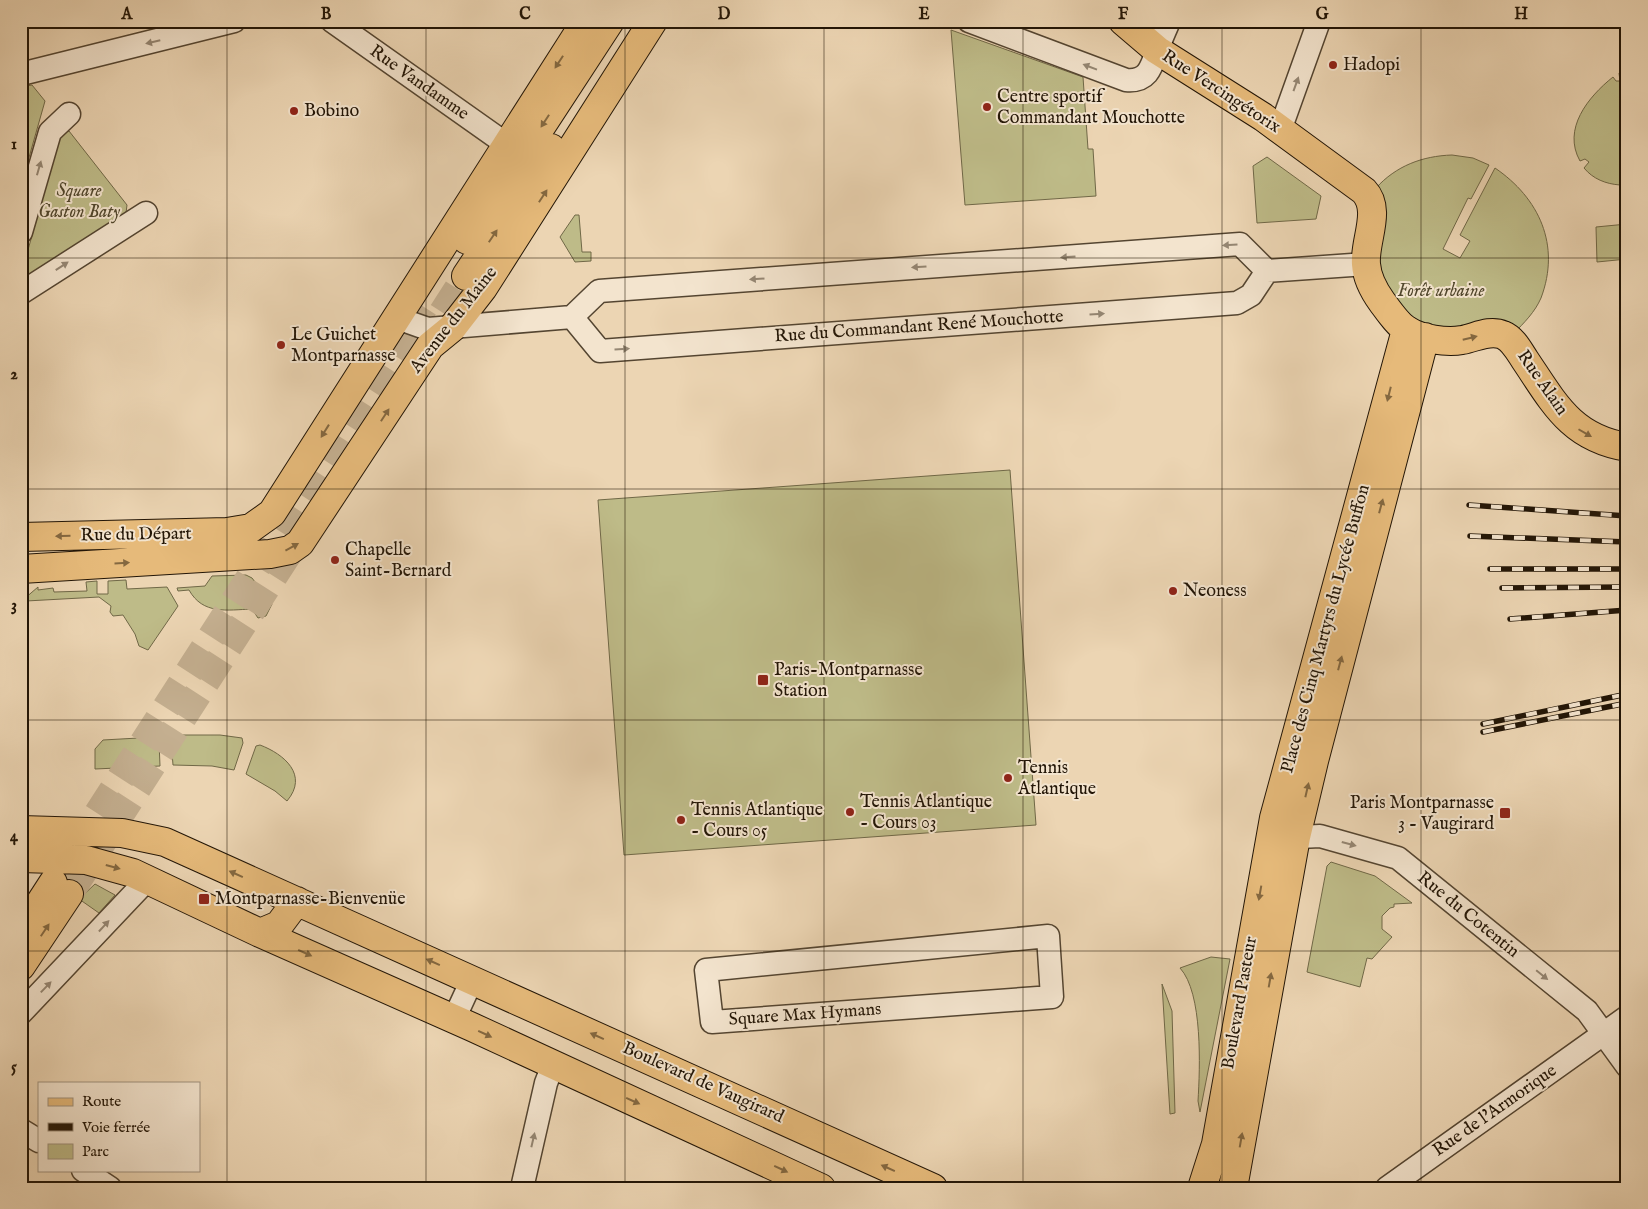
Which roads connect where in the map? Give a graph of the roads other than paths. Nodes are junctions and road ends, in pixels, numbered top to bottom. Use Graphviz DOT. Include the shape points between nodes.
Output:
graph roads {
  1 [pos="234,21"];
  2 [pos="332,21"];
  3 [pos="586,21"];
  4 [pos="610,21"];
  5 [pos="636,21"];
  6 [pos="653,21"];
  7 [pos="969,21"];
  8 [pos="1123,21"];
  9 [pos="1169,21"];
  10 [pos="1319,21"];
  11 [pos="1157,50"];
  12 [pos="21,74"];
  13 [pos="69,114"];
  14 [pos="1280,130"];
  15 [pos="506,144"];
  16 [pos="146,213"];
  17 [pos="21,232"];
  18 [pos="1366,264"];
  19 [pos="1267,272"];
  20 [pos="21,292"];
  21 [pos="572,317"];
  22 [pos="398,318"];
  23 [pos="452,328"];
  24 [pos="1416,334"];
  25 [pos="1627,447"];
  26 [pos="21,538"];
  27 [pos="245,556"];
  28 [pos="21,569"];
  29 [pos="1285,828"];
  30 [pos="21,830"];
  31 [pos="21,858"];
  32 [pos="147,880"];
  33 [pos="297,901"];
  34 [pos="21,932"];
  35 [pos="260,933"];
  36 [pos="1048,936"];
  37 [pos="21,966"];
  38 [pos="472,980"];
  39 [pos="21,1013"];
  40 [pos="1627,1017"];
  41 [pos="454,1020"];
  42 [pos="1603,1034"];
  43 [pos="553,1065"];
  44 [pos="1627,1066"];
  45 [pos="21,1130"];
  46 [pos="38,1140"];
  47 [pos="86,1172"];
  48 [pos="110,1188"];
  49 [pos="522,1188"];
  50 [pos="821,1188"];
  51 [pos="933,1188"];
  52 [pos="1202,1188"];
  53 [pos="1233,1188"];
  54 [pos="1387,1188"];
  1 -- 12 [label="street, one-way"];
  2 -- 15 [label="street, Rue Vandamme"];
  3 -- 15 [label="main road, one-way"];
  4 -- 5 [label="main road, Avenue du Maine, one-way" via="458,271"];
  23 -- 6 [label="main road, Avenue du Maine, one-way" via="483,288"];
  11 -- 7 [label="street, Rue Vercingétorix, one-way" via="1147,76 1137,81 1126,80"];
  8 -- 11 [label="main road"];
  9 -- 11 [label="street"];
  14 -- 10 [label="street, one-way"];
  11 -- 14 [label="main road, Rue Vercingétorix"];
  17 -- 13 [label="street, one-way" via="50,132"];
  14 -- 18 [label="main road, Rue Vercingétorix" via="1364,190 1371,201 1372,214"];
  15 -- 22 [label="main road"];
  20 -- 16 [label="street, one-way"];
  18 -- 19 [label="street"];
  18 -- 24 [label="main road" via="1374,290 1383,304"];
  19 -- 21 [label="street, one-way" via="1240,244 599,291"];
  21 -- 19 [label="street, Rue du Commandant René Mouchotte, one-way" via="600,351 1237,303 1252,295"];
  21 -- 23 [label="street"];
  22 -- 23 [label="street" via="428,329"];
  22 -- 26 [label="main road, Rue du Départ, one-way" via="282,501 251,528 227,532"];
  27 -- 23 [label="main road, Avenue du Maine, one-way" via="279,553 300,543 430,346"];
  24 -- 25 [label="main road, Rue Alain, one-way" via="1447,341 1491,333 1503,335 1512,341 1558,410 1577,428 1601,441"];
  24 -- 29 [label="main road, Place des Cinq Martyrs du Lycée Buffon"];
  28 -- 27 [label="main road, Rue du Départ, one-way"];
  29 -- 42 [label="street, Rue du Cotentin, one-way" via="1398,858 1587,1011"];
  29 -- 52 [label="main road, Boulevard Pasteur, one-way" via="1216,1144"];
  53 -- 29 [label="main road, Boulevard Pasteur, one-way"];
  33 -- 30 [label="main road, Boulevard de Vaugirard, one-way" via="165,842 122,833"];
  31 -- 32 [label="main road, one-way" via="86,860"];
  32 -- 35 [label="main road"];
  39 -- 32 [label="street, one-way"];
  33 -- 35 [label="main road" via="279,925"];
  38 -- 33 [label="main road, Boulevard de Vaugirard, one-way"];
  37 -- 34 [label="main road, one-way" via="61,889"];
  35 -- 41 [label="main road, one-way"];
  36 -- 36 [label="street, Square Max Hymans" via="706,970 712,1022 1052,997"];
  38 -- 41 [label="street"];
  51 -- 38 [label="main road, Boulevard de Vaugirard, one-way"];
  40 -- 42 [label="street, Rue de l'Armorique"];
  41 -- 43 [label="main road, one-way"];
  42 -- 44 [label="street, Rue du Cotentin"];
  42 -- 54 [label="street, Rue de l'Armorique"];
  49 -- 43 [label="street, one-way"];
  43 -- 50 [label="main road, one-way"];
  45 -- 46 [label="street"];
  47 -- 48 [label="street"];
}
